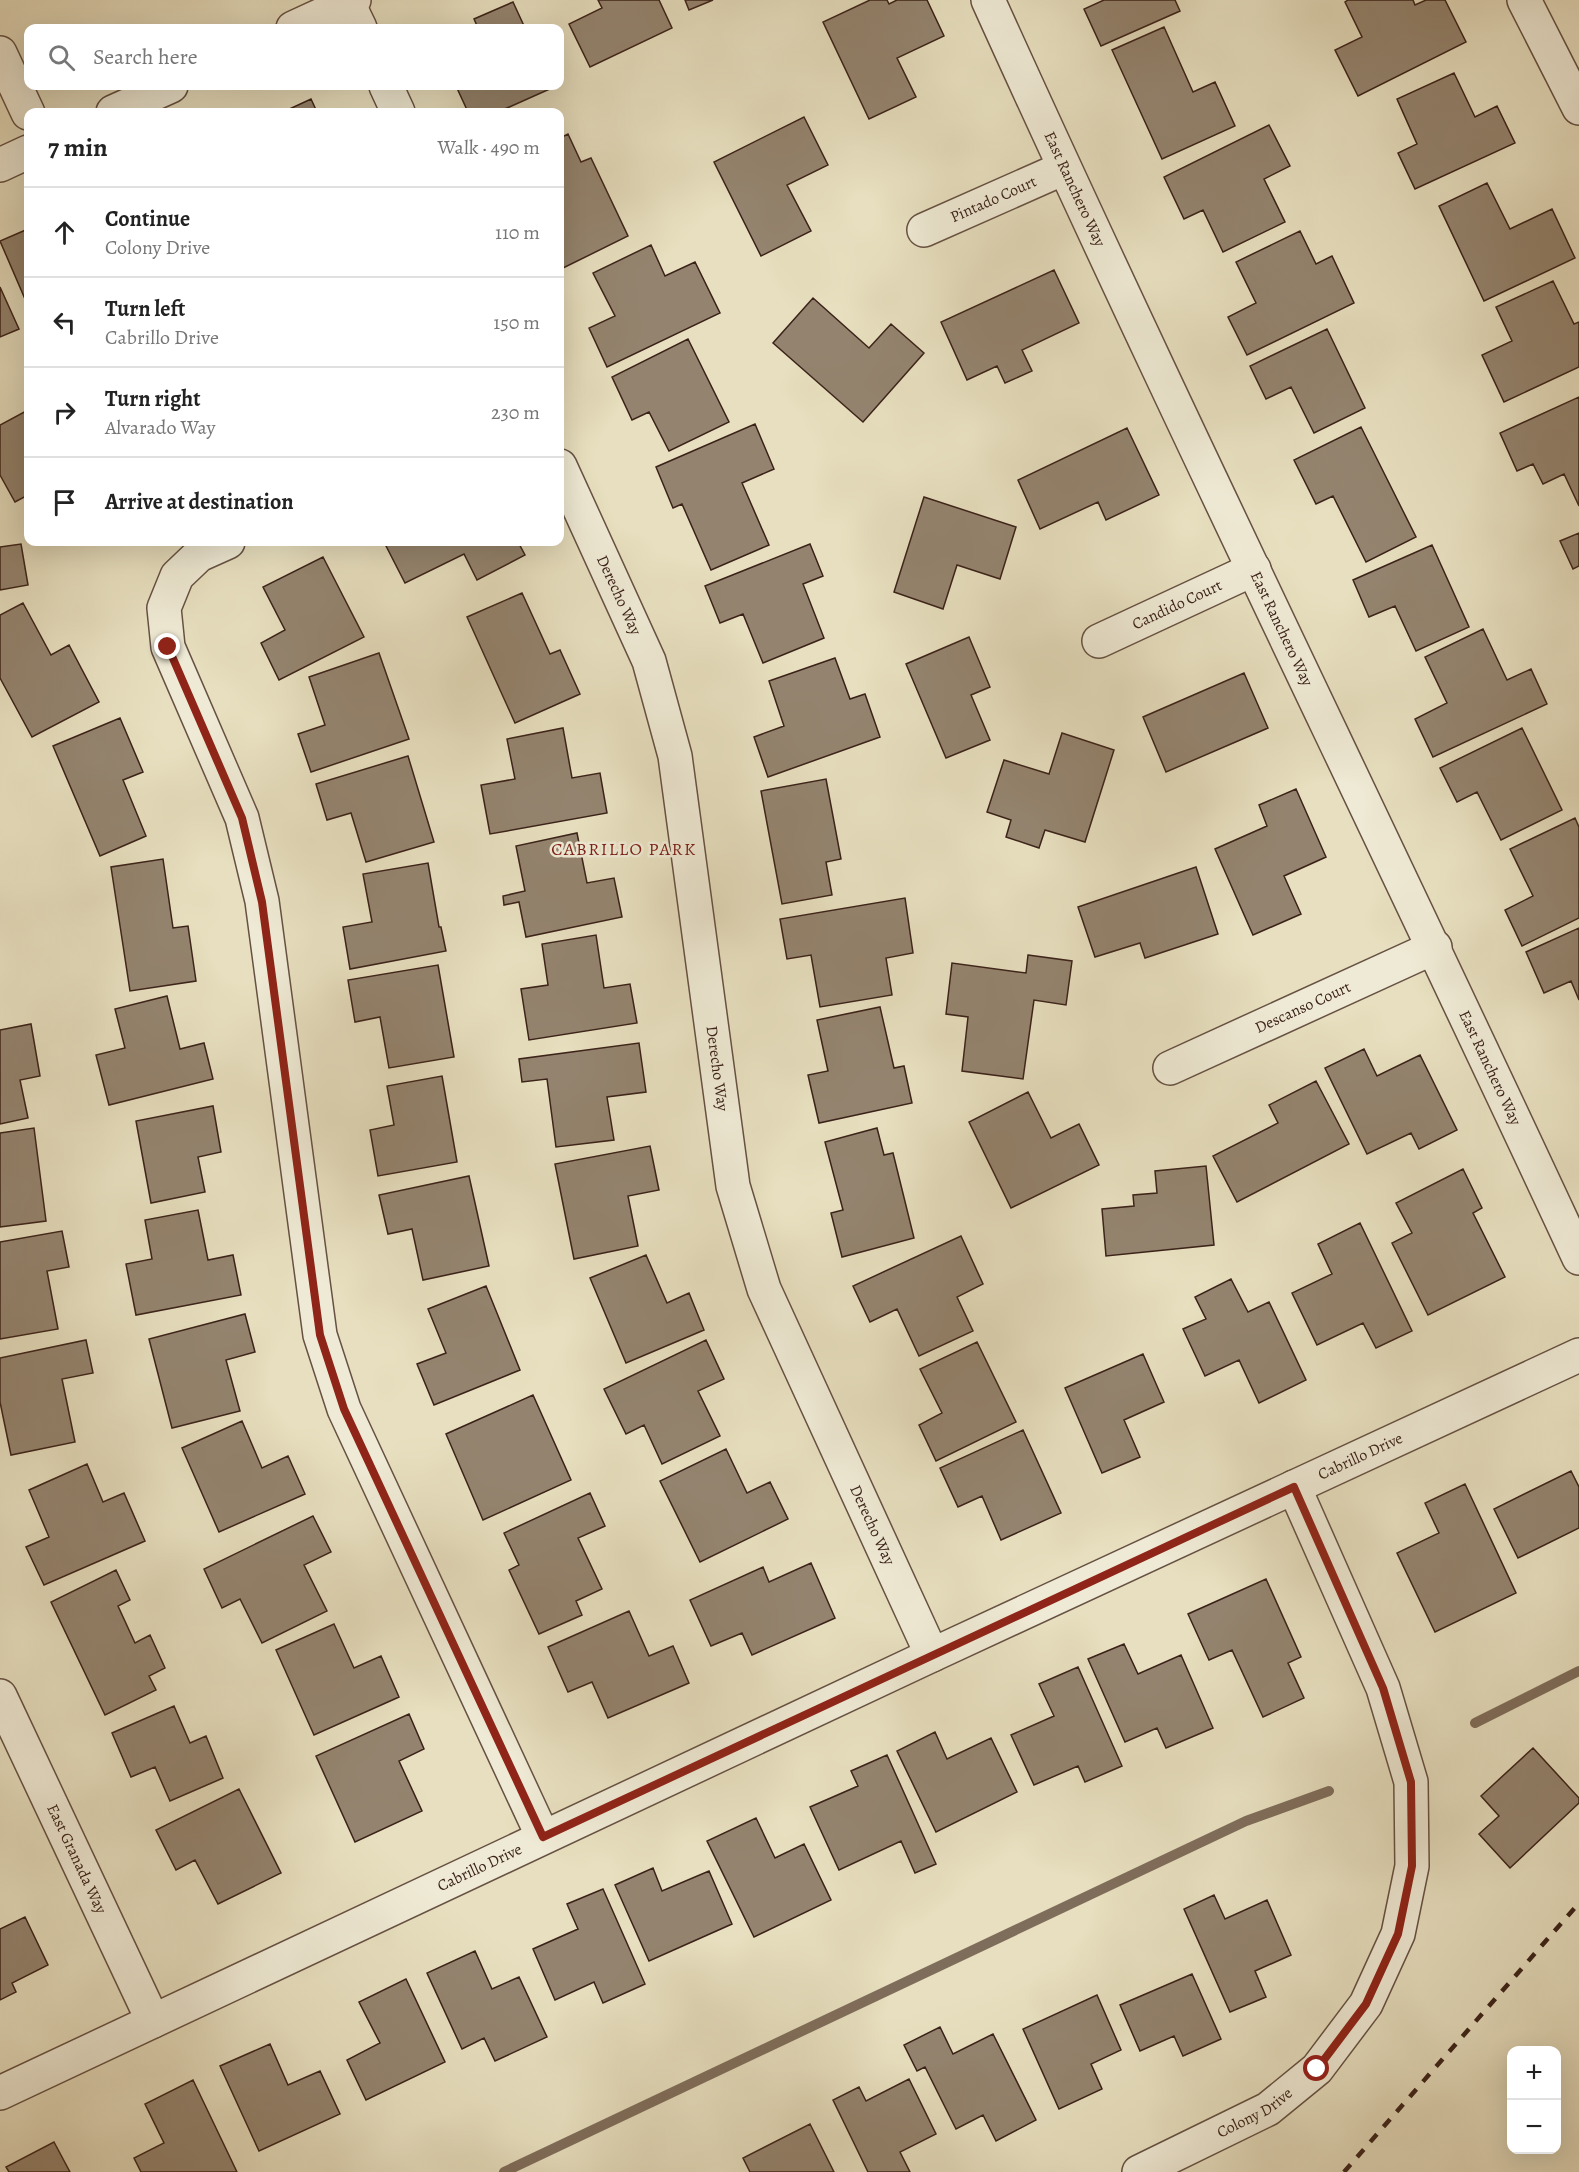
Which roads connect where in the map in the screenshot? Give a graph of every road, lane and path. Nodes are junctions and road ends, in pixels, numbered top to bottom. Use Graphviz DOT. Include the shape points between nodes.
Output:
graph roads {
  1 [pos="988,0"];
  2 [pos="1524,0"];
  3 [pos="354,10"];
  4 [pos="307,24"];
  5 [pos="0,53"];
  6 [pos="162,90"];
  7 [pos="388,90"];
  8 [pos="25,108"];
  9 [pos="122,108"];
  10 [pos="396,108"];
  11 [pos="1579,108"];
  12 [pos="24,154"];
  13 [pos="0,165"];
  14 [pos="1064,168"];
  15 [pos="924,230"];
  16 [pos="564,475"];
  17 [pos="219,546"];
  18 [pos="1254,569"];
  19 [pos="1099,641"];
  20 [pos="1435,948"];
  21 [pos="1170,1068"];
  22 [pos="1579,1258"];
  23 [pos="1579,1355"];
  24 [pos="1294,1487"];
  25 [pos="932,1655"];
  26 [pos="0,1696"];
  27 [pos="543,1837"];
  28 [pos="153,2021"];
  29 [pos="0,2093"];
  30 [pos="1139,2172"];
  1 -- 14 [label="street, East Ranchero Way"];
  2 -- 11 [label="street"];
  3 -- 4 [label="street"];
  5 -- 8 [label="street"];
  6 -- 9 [label="street"];
  7 -- 10 [label="street"];
  12 -- 13 [label="street"];
  14 -- 15 [label="street, Pintado Court"];
  14 -- 18 [label="street, East Ranchero Way"];
  16 -- 25 [label="street, Derecho Way" via="649,661 675,756 733,1186 761,1278"];
  17 -- 27 [label="street" via="199,555 177,576 164,608 168,647 242,818 262,902 320,1335 344,1409"];
  18 -- 19 [label="street, Candido Court"];
  18 -- 20 [label="street, East Ranchero Way"];
  20 -- 21 [label="street, Descanso Court"];
  20 -- 22 [label="street, East Ranchero Way"];
  23 -- 24 [label="street, Cabrillo Drive"];
  24 -- 25 [label="street, Cabrillo Drive"];
  24 -- 30 [label="street, Colony Drive" via="1383,1688 1411,1782 1412,1866 1398,1934 1366,2004 1317,2069 1268,2109"];
  25 -- 27 [label="street, Cabrillo Drive"];
  26 -- 28 [label="street, East Granada Way"];
  27 -- 28 [label="street, Cabrillo Drive"];
  28 -- 29 [label="street, Cabrillo Drive"];
}
